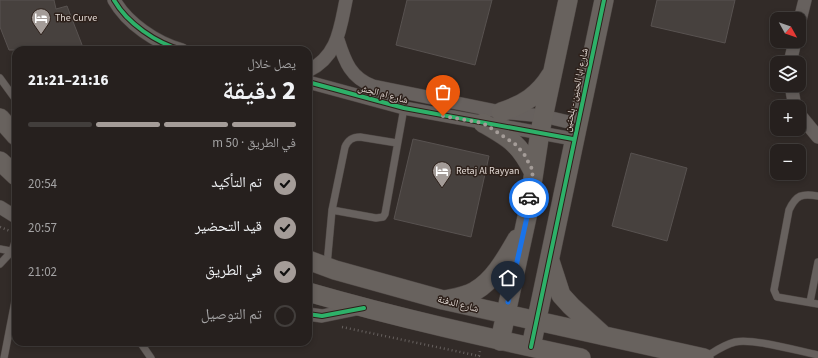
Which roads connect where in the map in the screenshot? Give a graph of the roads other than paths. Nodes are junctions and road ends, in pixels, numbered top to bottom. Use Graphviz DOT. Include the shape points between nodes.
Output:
graph roads {
  1 [pos="114,0"];
  2 [pos="346,0"];
  3 [pos="568,0"];
  4 [pos="604,0"];
  5 [pos="806,0"];
  6 [pos="802,12"];
  7 [pos="338,40"];
  8 [pos="172,46"];
  9 [pos="312,68"];
  10 [pos="554,70"];
  11 [pos="0,78"];
  12 [pos="312,83"];
  13 [pos="12,94"];
  14 [pos="404,108"];
  15 [pos="501,112"];
  16 [pos="0,118"];
  17 [pos="806,122"];
  18 [pos="483,123"];
  19 [pos="542,124"];
  20 [pos="575,131"];
  21 [pos="12,132"];
  22 [pos="818,137"];
  23 [pos="398,143"];
  24 [pos="0,160"];
  25 [pos="533,171"];
  26 [pos="12,172"];
  27 [pos="818,196"];
  28 [pos="332,210"];
  29 [pos="527,217"];
  30 [pos="0,249"];
  31 [pos="12,252"];
  32 [pos="3,256"];
  33 [pos="549,260"];
  34 [pos="312,262"];
  35 [pos="818,262"];
  36 [pos="0,264"];
  37 [pos="326,267"];
  38 [pos="312,293"];
  39 [pos="443,300"];
  40 [pos="810,302"];
  41 [pos="818,304"];
  42 [pos="364,308"];
  43 [pos="312,315"];
  44 [pos="505,315"];
  45 [pos="12,317"];
  46 [pos="536,321"];
  47 [pos="604,336"];
  48 [pos="492,339"];
  49 [pos="143,346"];
  50 [pos="531,347"];
  51 [pos="818,355"];
  52 [pos="4,358"];
  53 [pos="151,358"];
  54 [pos="581,358"];
  55 [pos="704,358"];
  1 -- 8 [label="street" via="121,13 137,26"];
  2 -- 7 [label="street"];
  3 -- 10 [label="main road"];
  4 -- 20 [label="main road, شارع ابا الحنين - بلحنين"];
  5 -- 6 [label="street"];
  7 -- 9 [label="street" via="327,57"];
  7 -- 15 [label="street" via="344,62 364,83"];
  10 -- 15 [label="main road" via="545,85 532,97 518,106"];
  10 -- 19 [label="main road"];
  11 -- 13 [label="lane"];
  12 -- 14 [label="street, شارع ام الجش"];
  14 -- 18 [label="street, شارع ام الجش"];
  14 -- 23 [label="lane"];
  15 -- 19 [label="street"];
  16 -- 21 [label="main road"];
  17 -- 22 [label="street"];
  18 -- 19 [label="street, شارع ام الجش"];
  18 -- 25 [label="main road" via="515,144"];
  19 -- 20 [label="street, شارع ام الجش"];
  19 -- 25 [label="main road"];
  20 -- 33 [label="main road, شارع ابا الحنين - بلحنين"];
  23 -- 28 [label="lane" via="360,137 347,142"];
  23 -- 28 [label="lane" via="387,212 383,217 375,218"];
  24 -- 26 [label="main road"];
  25 -- 29 [label="main road"];
  27 -- 40 [label="lane" via="804,194 797,196 793,201 774,287 774,294 777,297"];
  28 -- 37 [label="lane"];
  29 -- 39 [label="main road" via="506,256 484,284 474,292"];
  29 -- 44 [label="main road"];
  30 -- 31 [label="lane"];
  32 -- 36 [label="lane"];
  33 -- 46 [label="main road, شارع ابا الحنين - بلحنين"];
  33 -- 47 [label="main road" via="561,295"];
  34 -- 37 [label="main road, شارع الدفنة"];
  35 -- 40 [label="lane"];
  37 -- 39 [label="main road, شارع الدفنة"];
  38 -- 42 [label="main road"];
  39 -- 44 [label="main road, شارع الدفنة"];
  40 -- 41 [label="lane"];
  42 -- 43 [label="street" via="322,316"];
  42 -- 48 [label="main road"];
  44 -- 46 [label="main road, شارع الدفنة"];
  44 -- 48 [label="main road"];
  45 -- 52 [label="lane"];
  46 -- 47 [label="main road, شارع الدفنة"];
  46 -- 50 [label="main road, شارع ابا الحنين - بلحنين"];
  47 -- 55 [label="main road, شارع الدفنة"];
  48 -- 50 [label="main road"];
  49 -- 53 [label="lane"];
  50 -- 54 [label="main road"];
  51 -- 55 [label="lane" via="750,342 736,342 721,347"];
}
